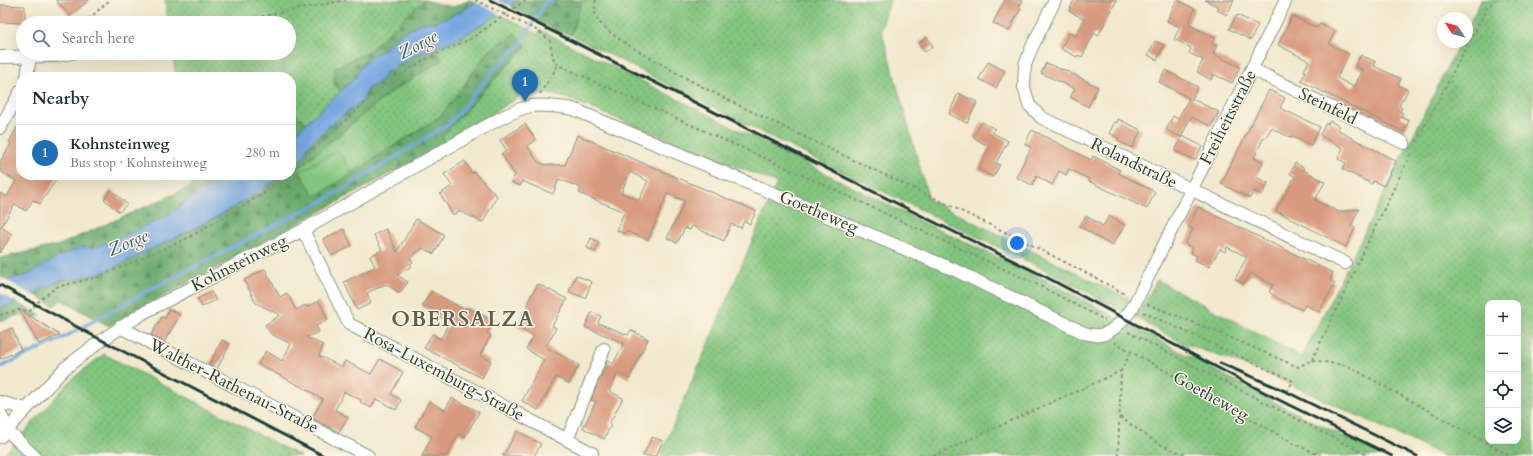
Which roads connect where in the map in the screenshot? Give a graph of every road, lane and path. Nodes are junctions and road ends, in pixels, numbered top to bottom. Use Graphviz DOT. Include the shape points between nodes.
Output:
graph roads {
  1 [pos="110,0"];
  2 [pos="346,0"];
  3 [pos="475,0"];
  4 [pos="526,0"];
  5 [pos="596,0"];
  6 [pos="1055,0"];
  7 [pos="1286,0"];
  8 [pos="1495,0"];
  9 [pos="92,16"];
  10 [pos="263,16"];
  11 [pos="16,56"];
  12 [pos="0,57"];
  13 [pos="29,60"];
  14 [pos="558,65"];
  15 [pos="1252,69"];
  16 [pos="28,72"];
  17 [pos="16,100"];
  18 [pos="532,106"];
  19 [pos="0,128"];
  20 [pos="1404,143"];
  21 [pos="296,165"];
  22 [pos="278,180"];
  23 [pos="1192,190"];
  24 [pos="303,230"];
  25 [pos="1345,263"];
  26 [pos="1135,304"];
  27 [pos="0,316"];
  28 [pos="1121,322"];
  29 [pos="120,327"];
  30 [pos="1101,335"];
  31 [pos="604,349"];
  32 [pos="1131,352"];
  33 [pos="1312,360"];
  34 [pos="1121,371"];
  35 [pos="1285,393"];
  36 [pos="0,402"];
  37 [pos="26,409"];
  38 [pos="0,412"];
  39 [pos="1120,416"];
  40 [pos="3,434"];
  41 [pos="567,440"];
  42 [pos="592,453"];
  43 [pos="34,456"];
  44 [pos="368,456"];
  45 [pos="933,456"];
  46 [pos="1118,456"];
  47 [pos="1188,456"];
  48 [pos="1322,456"];
  49 [pos="1369,456"];
  50 [pos="1510,456"];
  1 -- 9 [label="path"];
  2 -- 10 [label="path"];
  3 -- 14 [label="path, bridge" via="540,32 550,41 553,58"];
  4 -- 21 [label="path" via="472,38 426,59 385,85"];
  5 -- 26 [label="path" via="593,9 603,27 630,46 704,88 1055,256"];
  6 -- 23 [label="street, Rolandstraße" via="1025,65 1024,87 1029,105 1042,118"];
  7 -- 15 [label="street, Freiheitsstraße"];
  8 -- 33 [label="path" via="1487,8 1413,148"];
  11 -- 12 [label="street"];
  13 -- 16 [label="street"];
  14 -- 18 [label="path"];
  14 -- 28 [label="path"];
  15 -- 20 [label="street, Steinfeld"];
  15 -- 23 [label="street, Freiheitsstraße"];
  17 -- 19 [label="street"];
  18 -- 24 [label="street, Kohnsteinweg" via="488,125"];
  18 -- 30 [label="street, Goetheweg" via="573,109 957,271 1084,333"];
  22 -- 27 [label="path" via="263,194 186,239 98,277 56,287 30,311 18,310"];
  23 -- 25 [label="street, Rolandstraße"];
  23 -- 26 [label="street, Freiheitsstraße"];
  24 -- 29 [label="street, Kohnsteinweg"];
  24 -- 41 [label="street, Rosa-Luxemburg-Straße" via="349,324"];
  26 -- 28 [label="street, Freiheitsstraße"];
  26 -- 33 [label="path" via="1215,331 1298,367"];
  26 -- 35 [label="path" via="1293,382"];
  28 -- 30 [label="street"];
  28 -- 49 [label="path" via="1210,376"];
  29 -- 37 [label="street, Kohnsteinweg" via="65,368"];
  29 -- 44 [label="street, Walther-Rathenau-Straße"];
  30 -- 32 [label="path, Goetheweg"];
  31 -- 41 [label="street"];
  32 -- 34 [label="path"];
  32 -- 48 [label="path, Goetheweg" via="1295,444"];
  33 -- 50 [label="path" via="1348,366"];
  34 -- 39 [label="path"];
  34 -- 45 [label="path"];
  36 -- 37 [label="street"];
  37 -- 40 [label="street, Kohnsteinweg"];
  38 -- 40 [label="street"];
  39 -- 46 [label="path"];
  39 -- 47 [label="path" via="1157,443"];
  40 -- 43 [label="street"];
  41 -- 42 [label="street, Rosa-Luxemburg-Straße"];
}
